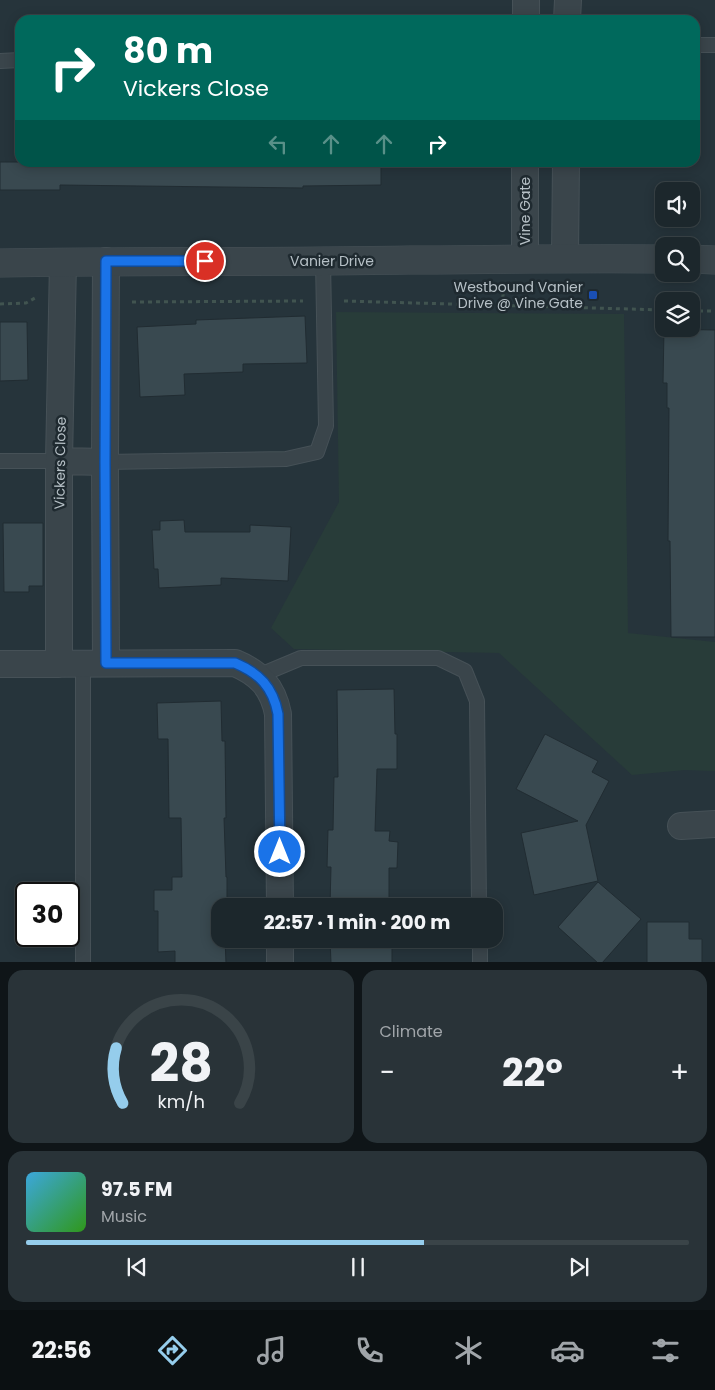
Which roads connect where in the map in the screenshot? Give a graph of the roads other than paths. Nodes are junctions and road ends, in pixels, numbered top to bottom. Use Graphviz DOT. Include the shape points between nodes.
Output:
graph roads {
  1 [pos="526,0"];
  2 [pos="568,0"];
  3 [pos="526,15"];
  4 [pos="567,15"];
  5 [pos="700,45"];
  6 [pos="715,45"];
  7 [pos="15,60"];
  8 [pos="0,61"];
  9 [pos="525,167"];
  10 [pos="566,167"];
  11 [pos="565,258"];
  12 [pos="525,259"];
  13 [pos="655,259"];
  14 [pos="700,259"];
  15 [pos="715,260"];
  16 [pos="106,261"];
  17 [pos="323,261"];
  18 [pos="63,262"];
  19 [pos="0,263"];
  20 [pos="0,461"];
  21 [pos="59,461"];
  22 [pos="105,462"];
  23 [pos="82,663"];
  24 [pos="0,664"];
  25 [pos="258,676"];
  26 [pos="715,824"];
  27 [pos="681,826"];
  28 [pos="280,898"];
  29 [pos="479,898"];
  30 [pos="280,948"];
  31 [pos="480,948"];
  32 [pos="82,962"];
  33 [pos="280,962"];
  34 [pos="480,962"];
  1 -- 3 [label="street"];
  2 -- 4 [label="street"];
  5 -- 6 [label="lane"];
  7 -- 8 [label="lane"];
  9 -- 12 [label="street, Vine Gate"];
  10 -- 11 [label="street"];
  11 -- 12 [label="street, Vanier Drive"];
  11 -- 13 [label="street, Vanier Drive"];
  12 -- 17 [label="street, Vanier Drive"];
  14 -- 15 [label="street"];
  16 -- 17 [label="street, Vanier Drive"];
  16 -- 18 [label="street, Vanier Drive"];
  16 -- 22 [label="street"];
  17 -- 22 [label="lane" via="326,426 317,452 286,459"];
  18 -- 19 [label="street, Vanier Drive"];
  18 -- 21 [label="street, Vickers Close"];
  20 -- 21 [label="lane"];
  21 -- 22 [label="street"];
  21 -- 23 [label="street, Vickers Close"];
  22 -- 23 [label="street"];
  23 -- 24 [label="street"];
  23 -- 25 [label="street" via="235,663"];
  23 -- 32 [label="lane"];
  25 -- 28 [label="street" via="269,688 278,714"];
  25 -- 29 [label="lane" via="301,658 438,658 465,670 477,702"];
  26 -- 27 [label="street"];
  30 -- 33 [label="street"];
  31 -- 34 [label="lane"];
}
